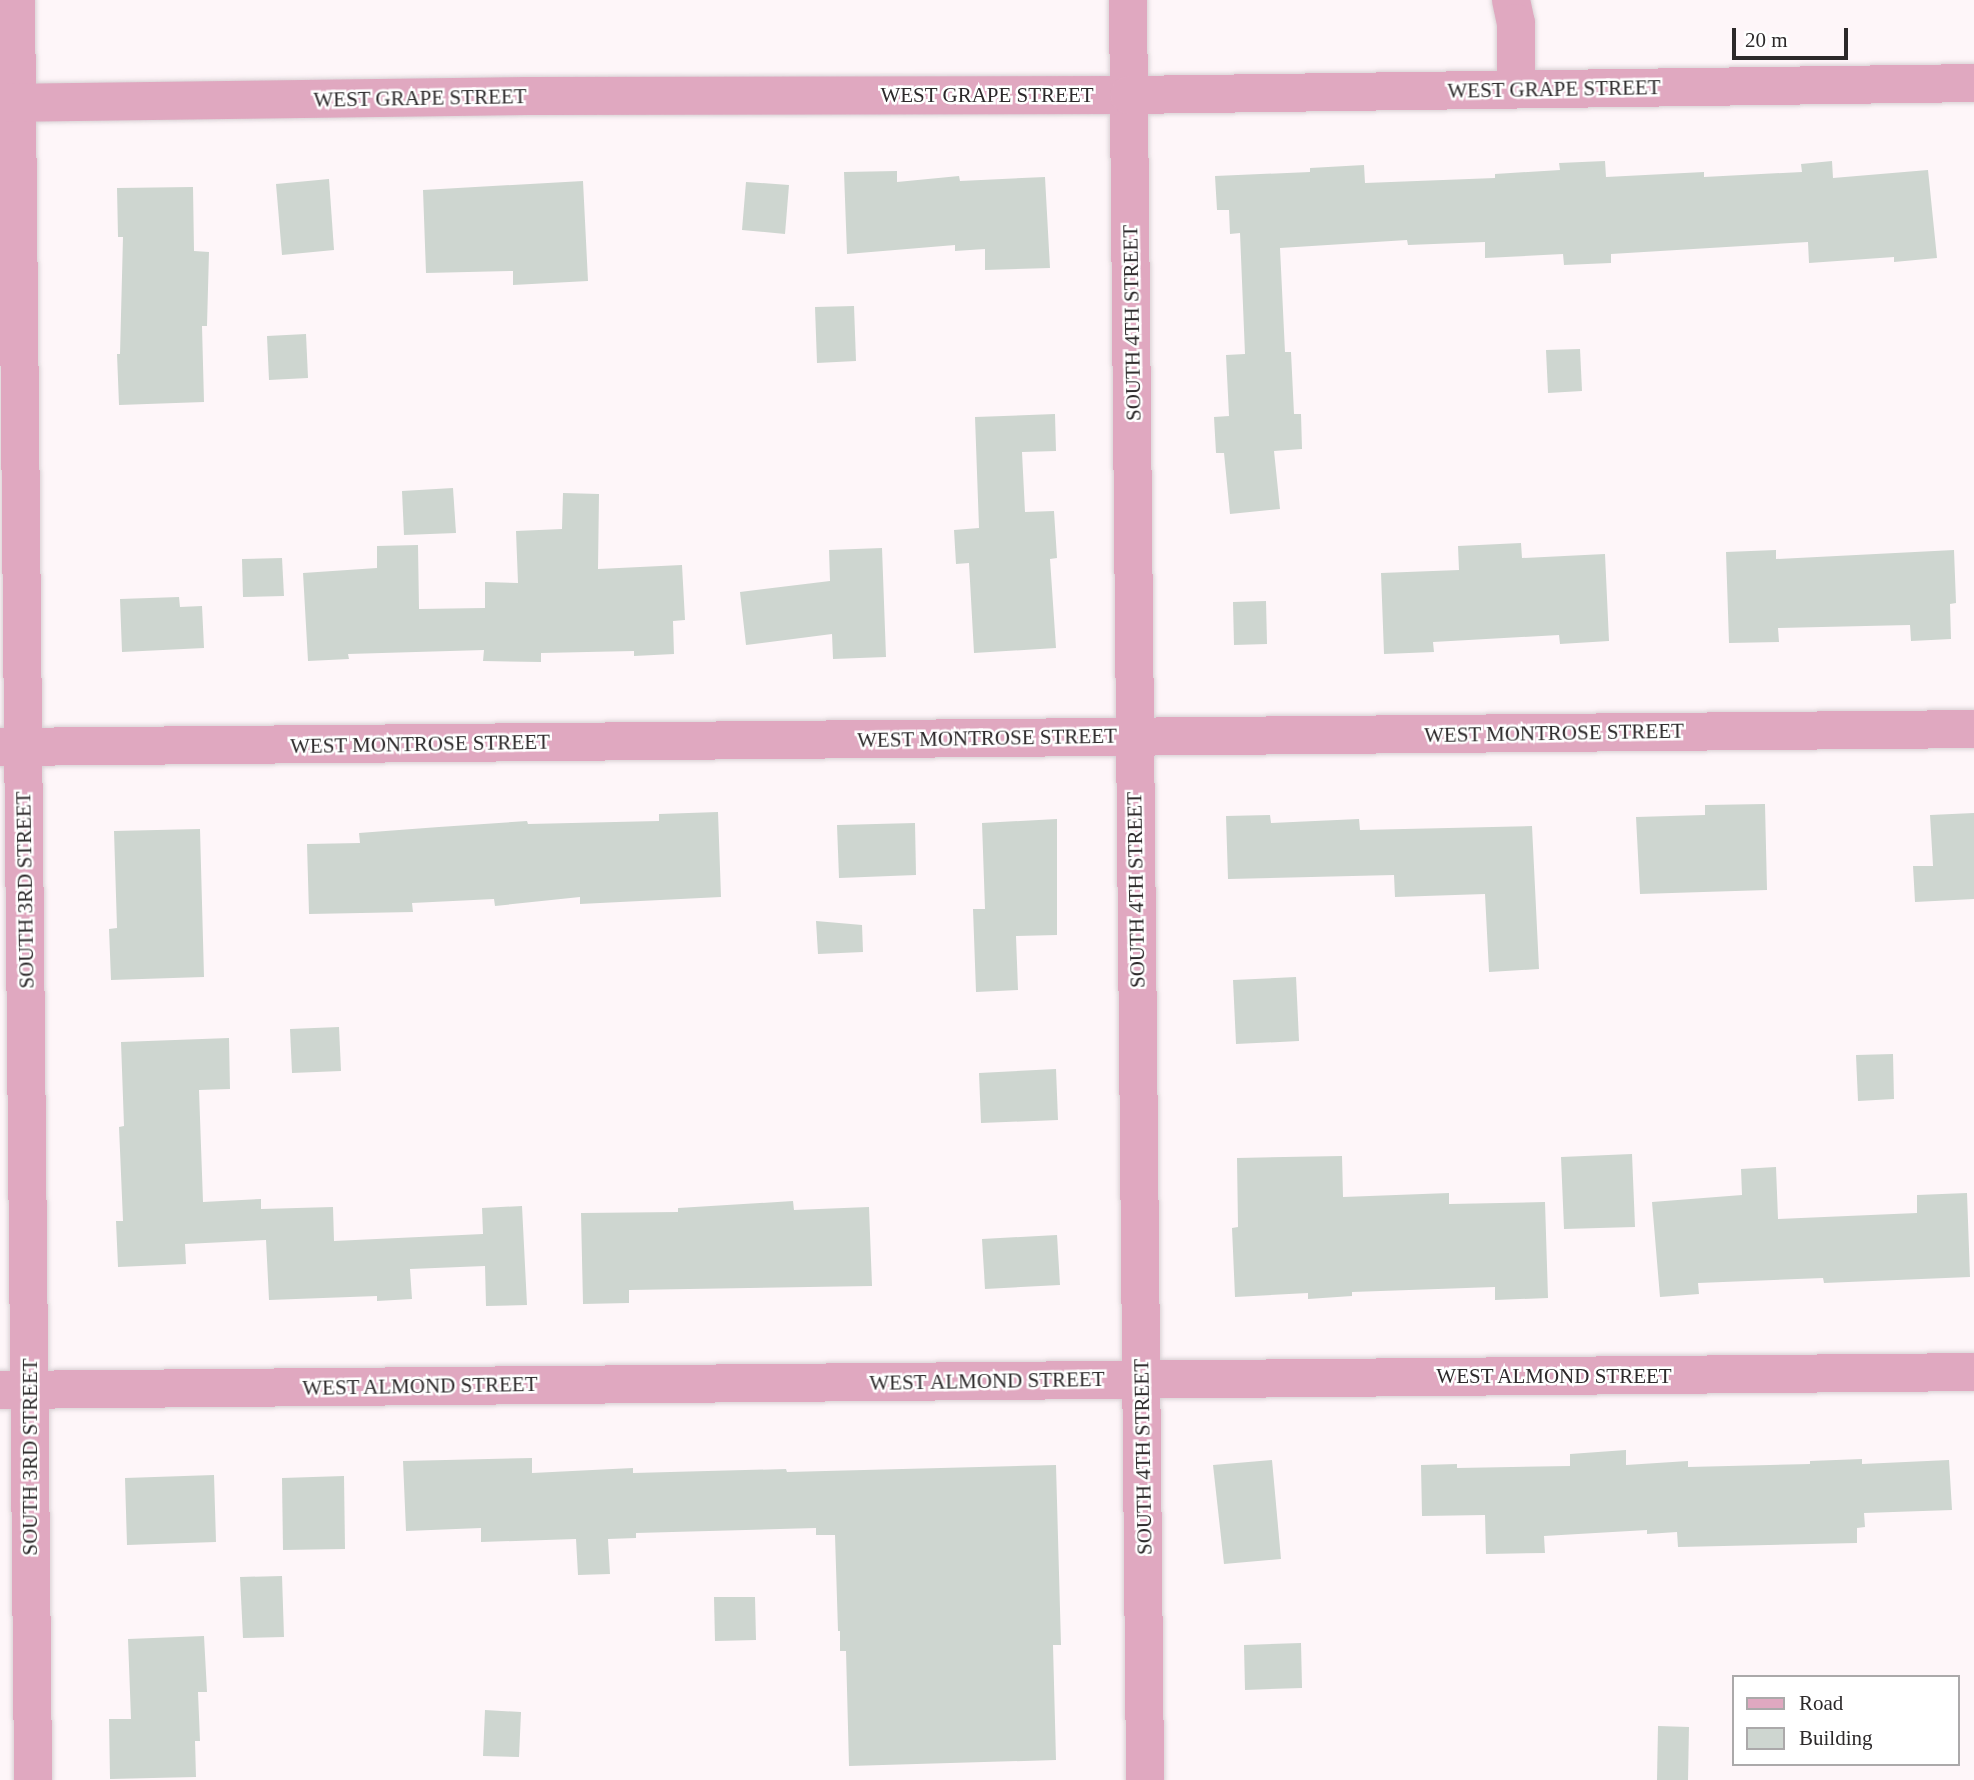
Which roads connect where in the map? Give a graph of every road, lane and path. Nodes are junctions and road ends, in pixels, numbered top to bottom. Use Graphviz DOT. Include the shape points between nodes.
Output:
graph roads {
  1 [pos="16,0"];
  2 [pos="1128,0"];
  3 [pos="1511,0"];
  4 [pos="1974,83"];
  5 [pos="1516,89"];
  6 [pos="1129,95"];
  7 [pos="8,103"];
  8 [pos="1974,729"];
  9 [pos="1134,737"];
  10 [pos="12,747"];
  11 [pos="1974,1372"];
  12 [pos="1142,1379"];
  13 [pos="15,1390"];
  14 [pos="33,1780"];
  15 [pos="1145,1780"];
  1 -- 7 [label="street, SOUTH 3RD STREET"];
  2 -- 6 [label="street, SOUTH 4TH STREET"];
  3 -- 5 [label="street" via="1516,23"];
  4 -- 5 [label="street, WEST GRAPE STREET"];
  5 -- 6 [label="street, WEST GRAPE STREET"];
  6 -- 7 [label="street, WEST GRAPE STREET"];
  6 -- 9 [label="street, SOUTH 4TH STREET"];
  7 -- 10 [label="street, SOUTH 3RD STREET"];
  8 -- 9 [label="street, WEST MONTROSE STREET"];
  9 -- 10 [label="street, WEST MONTROSE STREET"];
  9 -- 12 [label="street, SOUTH 4TH STREET"];
  10 -- 13 [label="street, SOUTH 3RD STREET"];
  11 -- 12 [label="street, WEST ALMOND STREET"];
  12 -- 13 [label="street, WEST ALMOND STREET"];
  12 -- 15 [label="street, SOUTH 4TH STREET"];
  13 -- 14 [label="street, SOUTH 3RD STREET"];
}
